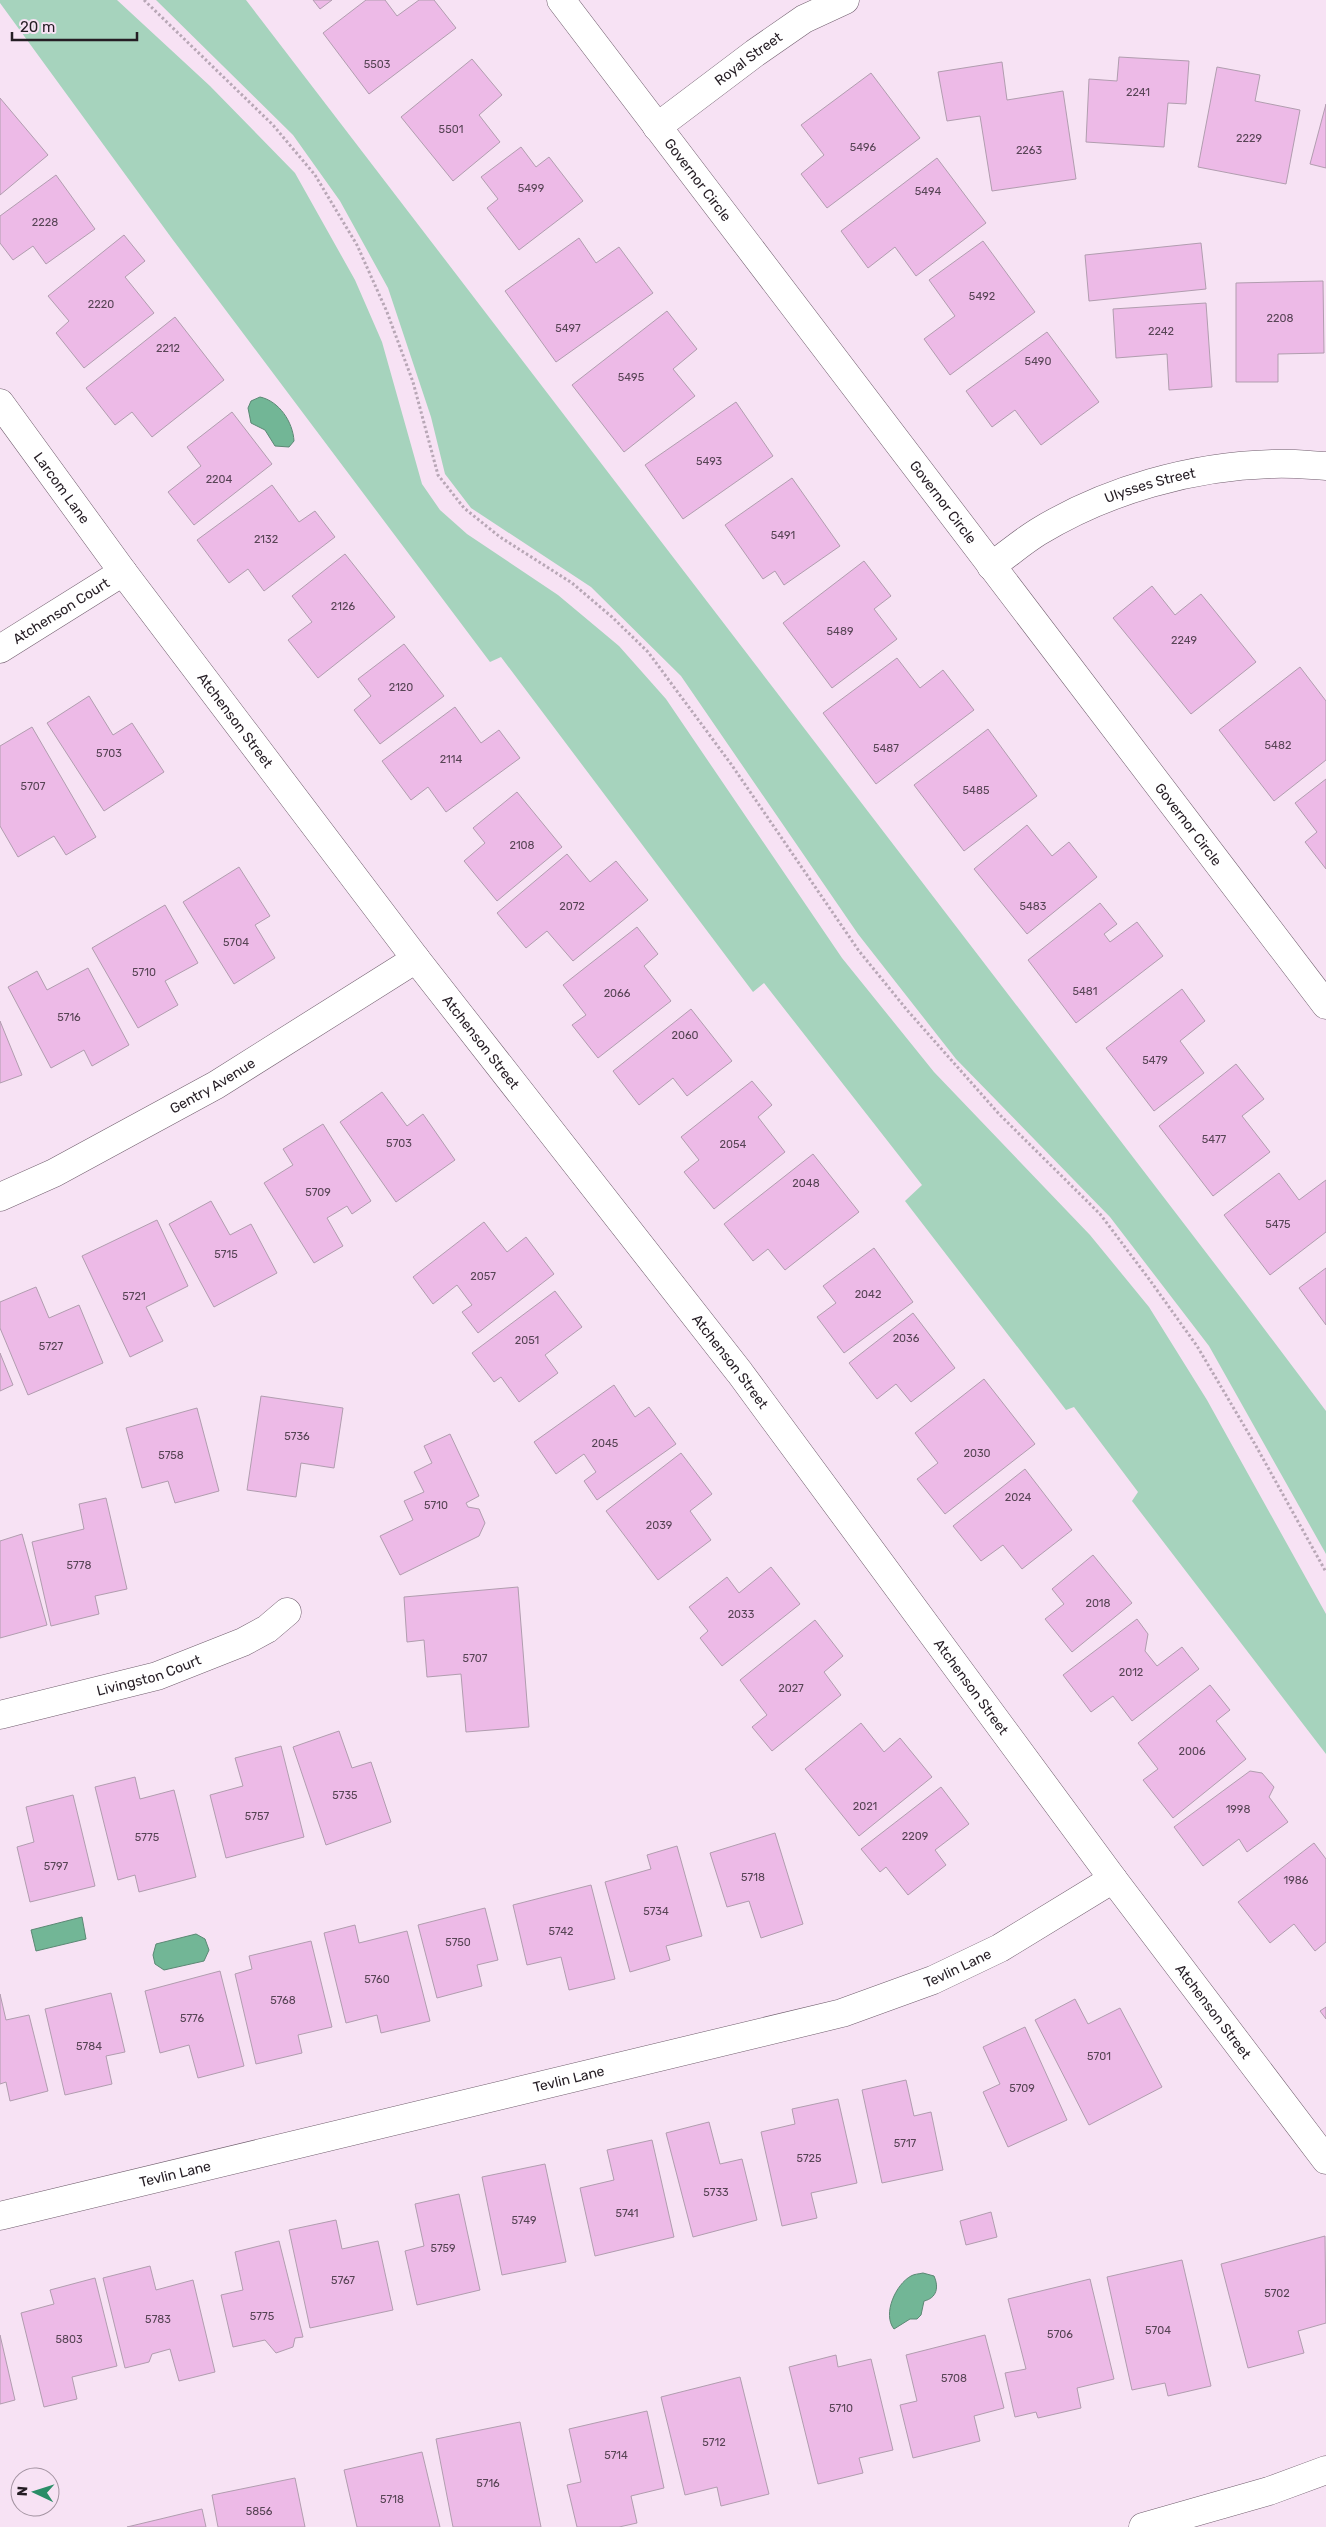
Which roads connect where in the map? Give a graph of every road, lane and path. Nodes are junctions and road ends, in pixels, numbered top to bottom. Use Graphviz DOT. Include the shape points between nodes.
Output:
graph roads {
  1 [pos="144,0"];
  2 [pos="561,0"];
  3 [pos="845,0"];
  4 [pos="657,127"];
  5 [pos="0,403"];
  6 [pos="1326,466"];
  7 [pos="991,566"];
  8 [pos="123,572"];
  9 [pos="0,649"];
  10 [pos="416,959"];
  11 [pos="1326,1005"];
  12 [pos="0,1197"];
  13 [pos="1326,1572"];
  14 [pos="287,1612"];
  15 [pos="0,1715"];
  16 [pos="1114,1880"];
  17 [pos="1326,2160"];
  18 [pos="0,2216"];
  19 [pos="1326,2470"];
  20 [pos="1143,2527"];
  1 -- 13 [label="path" via="273,125 315,175 357,245 387,312 414,382 438,475 464,508 500,537 572,583 648,652 732,764 860,951 907,1010 1000,1114 1100,1214 1149,1279 1197,1346"];
  2 -- 4 [label="street, Governor Circle"];
  3 -- 4 [label="street, Royal Street" via="804,19"];
  4 -- 7 [label="street, Governor Circle"];
  5 -- 8 [label="street, Larcom Lane"];
  6 -- 7 [label="street, Ulysses Street" via="1273,464 1212,470 1153,482 1102,500 1038,532"];
  7 -- 11 [label="street, Governor Circle"];
  8 -- 9 [label="street, Atchenson Court"];
  8 -- 10 [label="street, Atchenson Street"];
  10 -- 12 [label="street, Gentry Avenue" via="216,1086"];
  10 -- 16 [label="street, Atchenson Street" via="740,1373"];
  14 -- 15 [label="street, Livingston Court" via="266,1630 243,1642 174,1670"];
  16 -- 17 [label="street, Atchenson Street"];
  16 -- 18 [label="street, Tevlin Lane" via="1000,1948 933,1980 842,2013"];
  19 -- 20 [label="street" via="1260,2494"];
}
